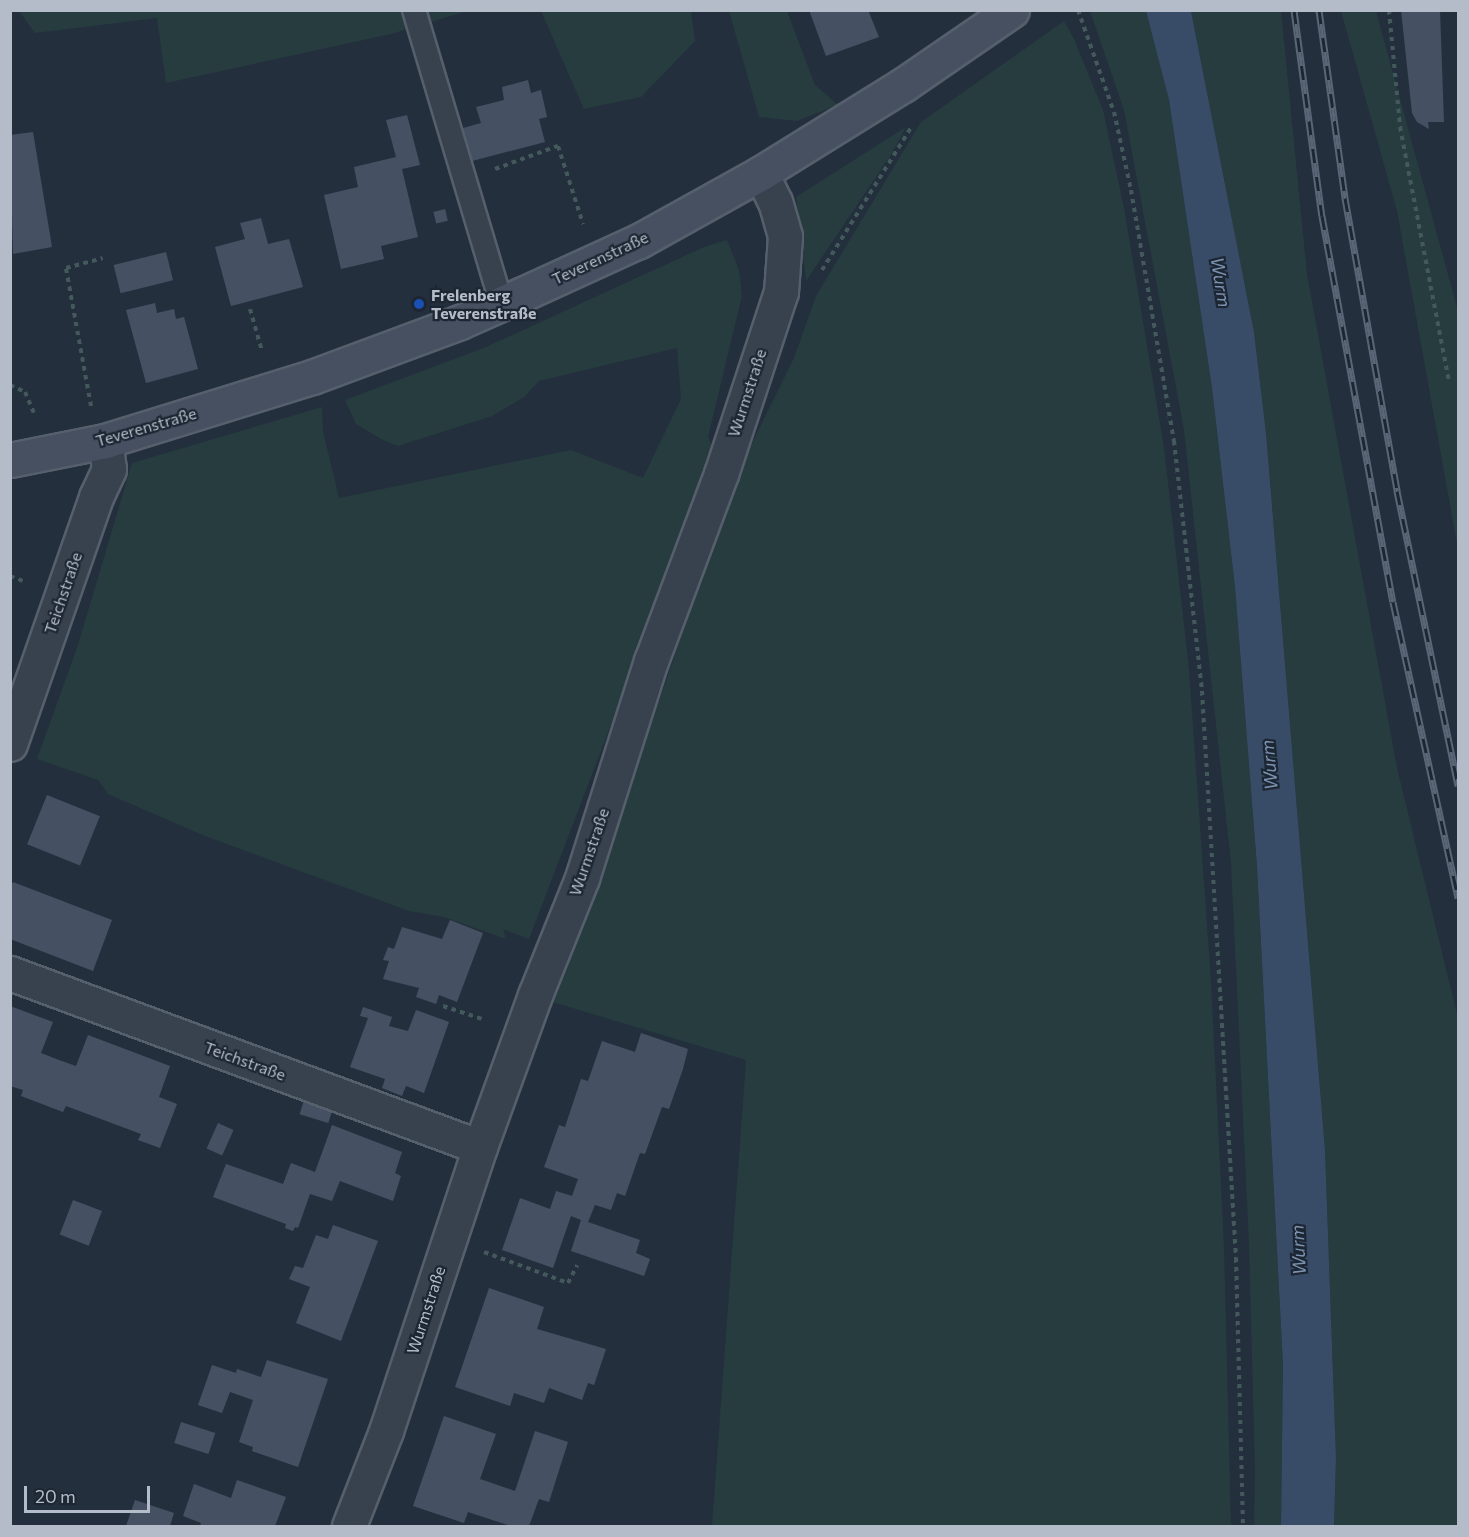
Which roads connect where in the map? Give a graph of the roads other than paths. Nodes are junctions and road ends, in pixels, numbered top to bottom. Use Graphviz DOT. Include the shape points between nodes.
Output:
graph roads {
  1 [pos="414,10"];
  2 [pos="1012,10"];
  3 [pos="761,173"];
  4 [pos="501,302"];
  5 [pos="101,442"];
  6 [pos="10,460"];
  7 [pos="10,744"];
  8 [pos="10,973"];
  9 [pos="480,1147"];
  10 [pos="349,1527"];
  1 -- 4 [label="lane"];
  2 -- 3 [label="street, Teverenstraße" via="903,85"];
  3 -- 4 [label="street, Teverenstraße" via="639,242"];
  3 -- 9 [label="street, Wurmstraße" via="785,236 781,292 721,474 651,661 582,878"];
  4 -- 5 [label="street, Teverenstraße" via="460,322 272,389"];
  5 -- 6 [label="street, Teverenstraße"];
  5 -- 7 [label="street, Teichstraße" via="109,469"];
  8 -- 9 [label="street, Teichstraße"];
  9 -- 10 [label="street, Wurmstraße" via="386,1431"];
}
